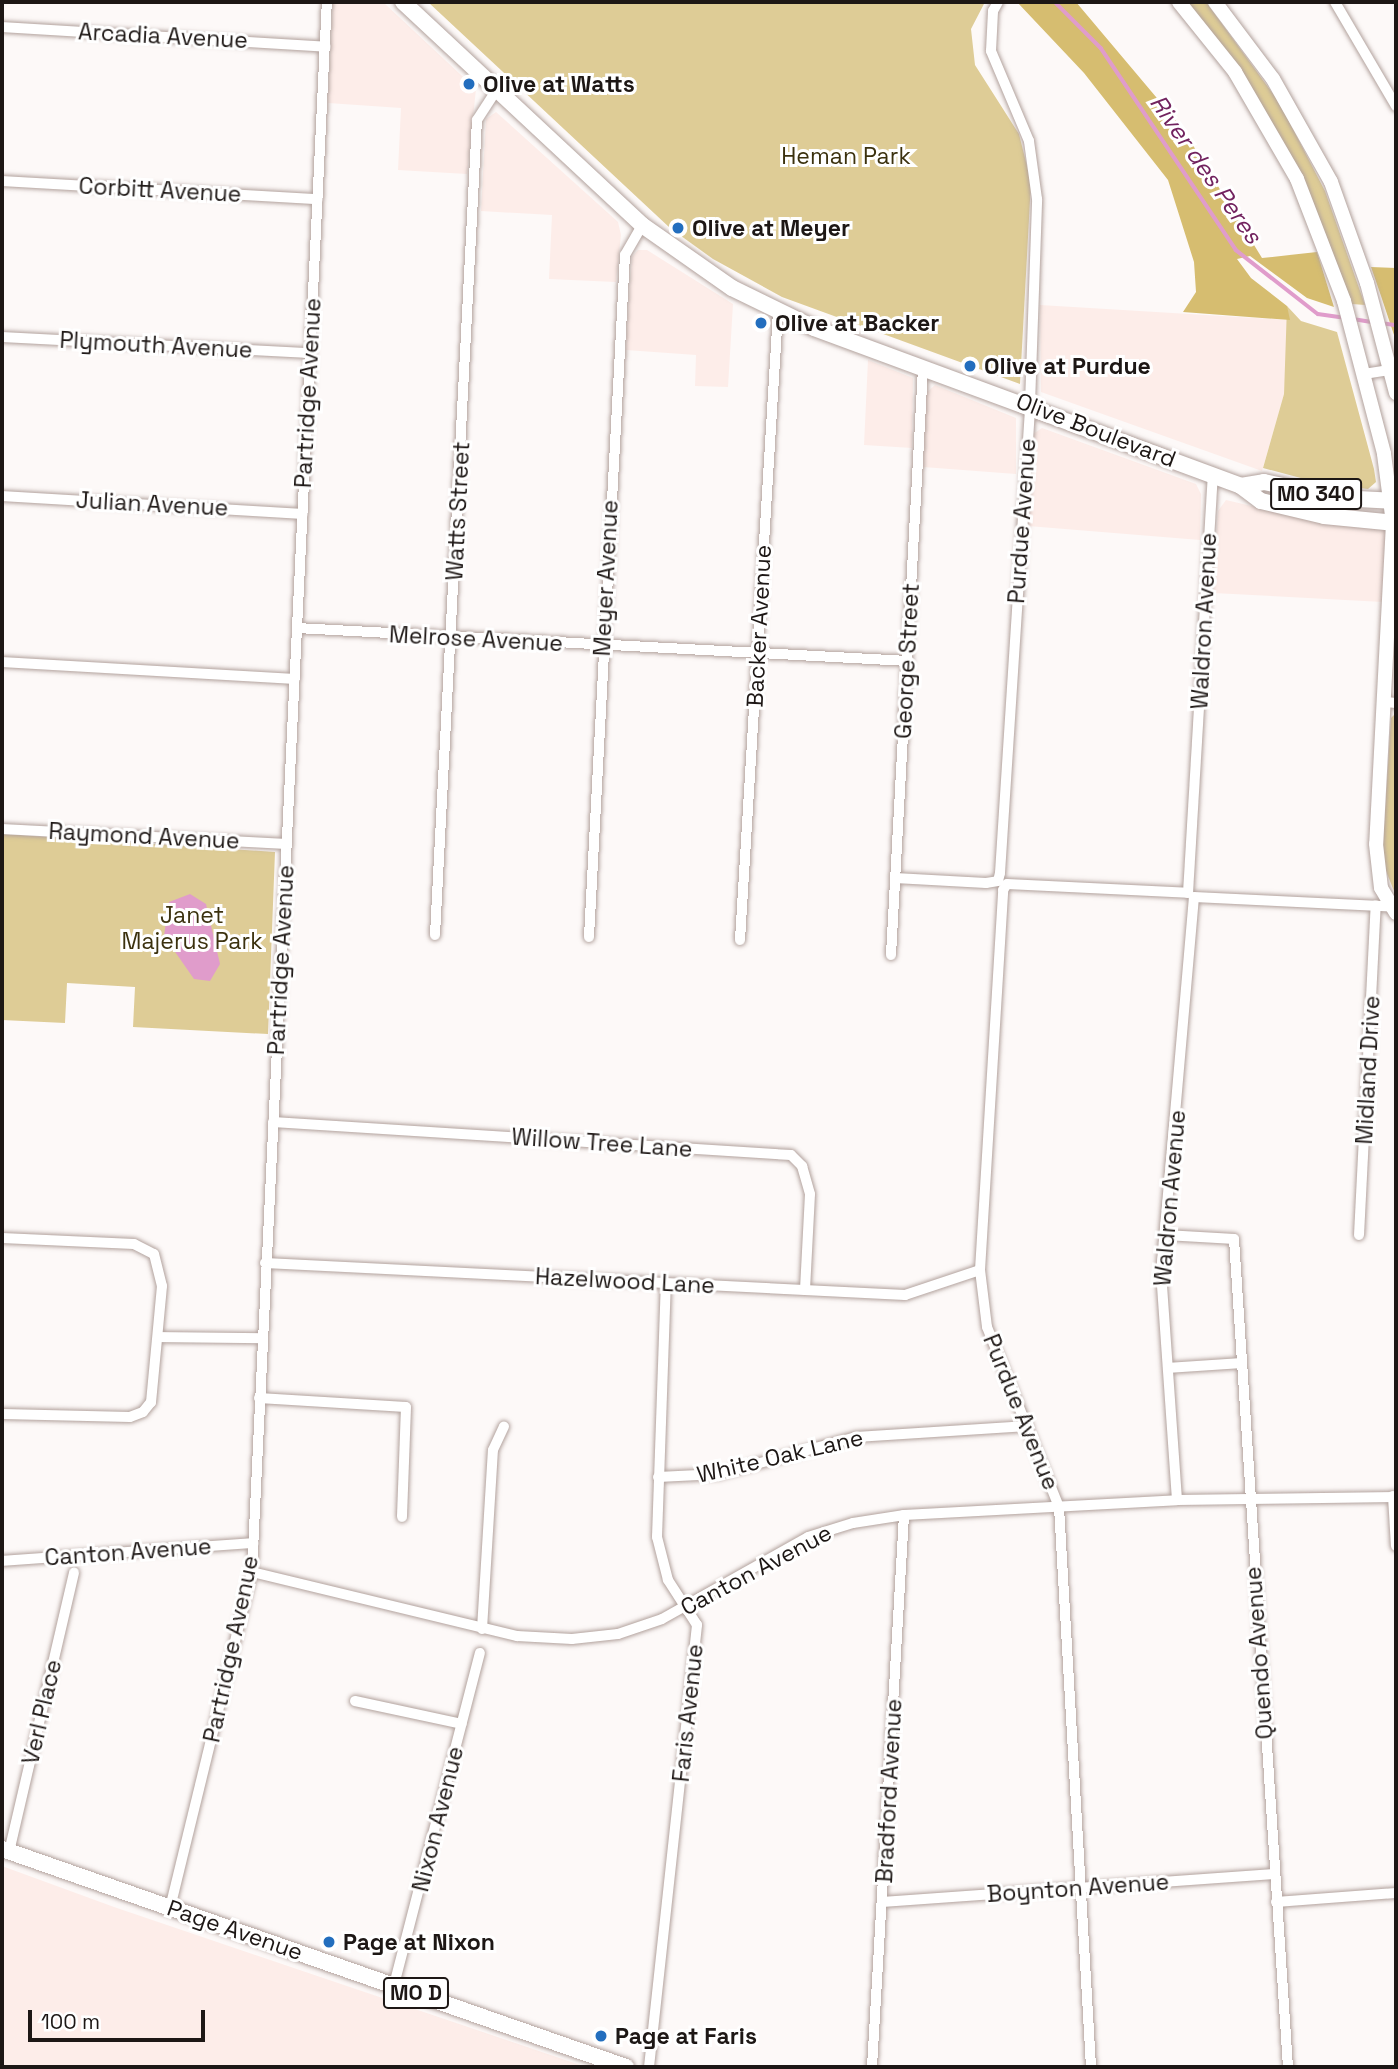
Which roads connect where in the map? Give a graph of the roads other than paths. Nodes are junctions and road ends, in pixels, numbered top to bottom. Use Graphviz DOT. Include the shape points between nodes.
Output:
graph roads {
  1 [pos="327,2"];
  2 [pos="403,2"];
  3 [pos="998,2"];
  4 [pos="1179,2"];
  5 [pos="1215,2"];
  6 [pos="1335,2"];
  7 [pos="2,27"];
  8 [pos="325,47"];
  9 [pos="495,93"];
  10 [pos="1396,106"];
  11 [pos="2,181"];
  12 [pos="317,199"];
  13 [pos="642,225"];
  14 [pos="778,312"];
  15 [pos="2,337"];
  16 [pos="310,353"];
  17 [pos="923,367"];
  18 [pos="1393,369"];
  19 [pos="1364,374"];
  20 [pos="1396,393"];
  21 [pos="1030,404"];
  22 [pos="1213,475"];
  23 [pos="1241,486"];
  24 [pos="2,496"];
  25 [pos="1394,501"];
  26 [pos="302,514"];
  27 [pos="1395,523"];
  28 [pos="297,628"];
  29 [pos="452,638"];
  30 [pos="601,645"];
  31 [pos="758,654"];
  32 [pos="908,661"];
  33 [pos="2,662"];
  34 [pos="295,678"];
  35 [pos="1391,703"];
  36 [pos="2,829"];
  37 [pos="287,844"];
  38 [pos="895,878"];
  39 [pos="1002,882"];
  40 [pos="1191,895"];
  41 [pos="1376,905"];
  42 [pos="1395,909"];
  43 [pos="435,935"];
  44 [pos="589,937"];
  45 [pos="740,940"];
  46 [pos="891,955"];
  47 [pos="273,1122"];
  48 [pos="1166,1235"];
  49 [pos="1359,1235"];
  50 [pos="2,1238"];
  51 [pos="265,1263"];
  52 [pos="980,1270"];
  53 [pos="666,1283"];
  54 [pos="805,1290"];
  55 [pos="158,1337"];
  56 [pos="261,1338"];
  57 [pos="1241,1363"];
  58 [pos="1168,1368"];
  59 [pos="259,1398"];
  60 [pos="2,1414"];
  61 [pos="504,1426"];
  62 [pos="1028,1426"];
  63 [pos="658,1477"];
  64 [pos="1394,1497"];
  65 [pos="1249,1499"];
  66 [pos="1177,1500"];
  67 [pos="1059,1507"];
  68 [pos="904,1515"];
  69 [pos="402,1517"];
  70 [pos="253,1543"];
  71 [pos="1396,1546"];
  72 [pos="2,1561"];
  73 [pos="74,1572"];
  74 [pos="252,1572"];
  75 [pos="688,1608"];
  76 [pos="482,1629"];
  77 [pos="480,1653"];
  78 [pos="355,1701"];
  79 [pos="462,1724"];
  80 [pos="5,1851"];
  81 [pos="1274,1874"];
  82 [pos="1081,1888"];
  83 [pos="1396,1894"];
  84 [pos="882,1902"];
  85 [pos="1276,1902"];
  86 [pos="170,1908"];
  87 [pos="394,1985"];
  88 [pos="626,2067"];
  89 [pos="649,2067"];
  90 [pos="872,2067"];
  91 [pos="1091,2067"];
  92 [pos="1288,2067"];
  1 -- 8 [label="street, Partridge Avenue"];
  2 -- 9 [label="main road, Olive Boulevard / MO 340"];
  3 -- 21 [label="street, Purdue Avenue" via="993,11 991,51 1029,141 1037,178"];
  4 -- 19 [label="main road" via="1235,72 1270,129 1321,234"];
  5 -- 18 [label="main road" via="1304,129 1335,193"];
  6 -- 10 [label="street"];
  7 -- 8 [label="street, Arcadia Avenue"];
  8 -- 12 [label="street, Partridge Avenue"];
  9 -- 13 [label="main road, Olive Boulevard / MO 340"];
  9 -- 29 [label="street, Watts Street" via="477,120"];
  11 -- 12 [label="street, Corbitt Avenue"];
  12 -- 16 [label="street, Partridge Avenue"];
  13 -- 14 [label="main road, Olive Boulevard / MO 340" via="688,261"];
  13 -- 30 [label="street, Meyer Avenue" via="625,255"];
  14 -- 17 [label="main road, Olive Boulevard / MO 340"];
  14 -- 31 [label="street, Backer Avenue"];
  15 -- 16 [label="street, Plymouth Avenue"];
  16 -- 26 [label="street, Partridge Avenue"];
  17 -- 21 [label="main road, Olive Boulevard / MO 340"];
  17 -- 32 [label="street, George Street"];
  18 -- 19 [label="street"];
  18 -- 20 [label="main road"];
  19 -- 25 [label="main road"];
  21 -- 22 [label="main road, Olive Boulevard / MO 340"];
  21 -- 39 [label="street, Purdue Avenue"];
  22 -- 23 [label="main road, Olive Boulevard / MO 340"];
  22 -- 40 [label="street, Waldron Avenue"];
  23 -- 25 [label="main road, Olive Boulevard / MO 340" via="1264,482 1339,498"];
  23 -- 27 [label="main road, Olive Boulevard / MO 340" via="1261,501 1305,512"];
  24 -- 26 [label="street, Julian Avenue"];
  25 -- 27 [label="main road"];
  26 -- 28 [label="street, Partridge Avenue"];
  27 -- 35 [label="main road"];
  28 -- 29 [label="street, Melrose Avenue"];
  28 -- 34 [label="street, Partridge Avenue"];
  29 -- 30 [label="street, Melrose Avenue"];
  29 -- 43 [label="street, Watts Street"];
  30 -- 31 [label="street, Melrose Avenue"];
  30 -- 44 [label="street, Meyer Avenue"];
  31 -- 32 [label="street, Melrose Avenue"];
  31 -- 45 [label="street, Backer Avenue"];
  32 -- 38 [label="street, George Street"];
  33 -- 34 [label="street"];
  34 -- 37 [label="street, Partridge Avenue"];
  35 -- 42 [label="main road" via="1376,844 1381,888"];
  36 -- 37 [label="street, Raymond Avenue"];
  37 -- 47 [label="street, Partridge Avenue"];
  38 -- 39 [label="street"];
  38 -- 46 [label="street, George Street"];
  39 -- 40 [label="street"];
  39 -- 52 [label="street, Purdue Avenue"];
  40 -- 41 [label="street"];
  40 -- 48 [label="street, Waldron Avenue"];
  41 -- 42 [label="street"];
  41 -- 49 [label="street, Midland Drive"];
  47 -- 51 [label="street, Partridge Avenue"];
  47 -- 54 [label="street, Willow Tree Lane" via="791,1155 802,1166 810,1194"];
  48 -- 57 [label="street, Quendo Avenue" via="1234,1238"];
  48 -- 58 [label="street, Waldron Avenue" via="1161,1274"];
  50 -- 55 [label="street" via="134,1244 154,1254 162,1286"];
  51 -- 53 [label="street, Hazelwood Lane"];
  51 -- 56 [label="street, Partridge Avenue"];
  52 -- 54 [label="street, Hazelwood Lane" via="905,1296"];
  52 -- 62 [label="street, Purdue Avenue" via="987,1327"];
  53 -- 54 [label="street, Hazelwood Lane"];
  53 -- 63 [label="street, Faris Avenue"];
  55 -- 56 [label="street"];
  55 -- 60 [label="street" via="151,1402 143,1412 130,1417"];
  56 -- 59 [label="street, Partridge Avenue"];
  57 -- 58 [label="street"];
  57 -- 65 [label="street, Quendo Avenue"];
  58 -- 66 [label="street, Waldron Avenue"];
  59 -- 69 [label="street" via="406,1407"];
  59 -- 70 [label="street, Partridge Avenue"];
  61 -- 76 [label="street" via="493,1450"];
  62 -- 63 [label="street, White Oak Lane" via="856,1437 719,1474"];
  62 -- 67 [label="street, Purdue Avenue"];
  63 -- 75 [label="street, Faris Avenue" via="656,1520 663,1566"];
  64 -- 65 [label="street, Canton Avenue"];
  64 -- 71 [label="street"];
  65 -- 66 [label="street, Canton Avenue"];
  65 -- 81 [label="street, Quendo Avenue"];
  66 -- 67 [label="street, Canton Avenue"];
  67 -- 68 [label="street, Canton Avenue"];
  67 -- 82 [label="street, Purdue Avenue"];
  68 -- 75 [label="street, Canton Avenue" via="853,1523 808,1537"];
  68 -- 84 [label="street, Bradford Avenue"];
  70 -- 72 [label="street, Canton Avenue"];
  70 -- 74 [label="street, Partridge Avenue"];
  73 -- 80 [label="street, Verl Place"];
  74 -- 76 [label="street, Canton Avenue"];
  74 -- 86 [label="street, Partridge Avenue"];
  75 -- 76 [label="street, Canton Avenue" via="618,1634 572,1639"];
  75 -- 89 [label="street, Faris Avenue" via="697,1625"];
  77 -- 79 [label="street, Nixon Avenue"];
  78 -- 79 [label="street"];
  79 -- 87 [label="street, Nixon Avenue"];
  80 -- 86 [label="main road, Page Avenue / MO D"];
  81 -- 82 [label="street, Boynton Avenue"];
  81 -- 85 [label="street, Quendo Avenue"];
  82 -- 84 [label="street, Boynton Avenue"];
  82 -- 91 [label="street, Purdue Avenue"];
  83 -- 85 [label="street"];
  84 -- 90 [label="street, Bradford Avenue"];
  85 -- 92 [label="street, Quendo Avenue"];
  86 -- 87 [label="main road, Page Avenue / MO D"];
  87 -- 88 [label="main road, Page Avenue / MO D"];
}
